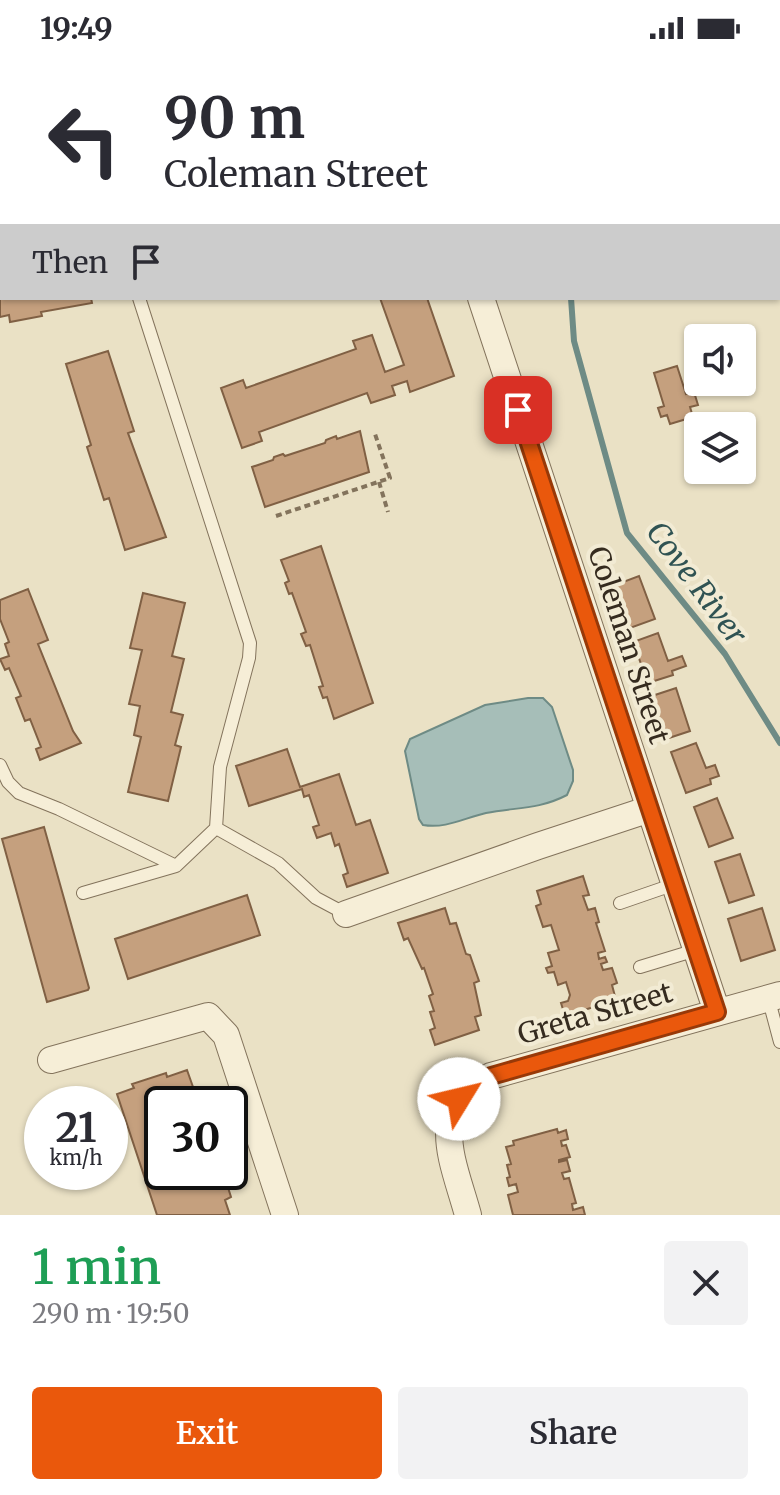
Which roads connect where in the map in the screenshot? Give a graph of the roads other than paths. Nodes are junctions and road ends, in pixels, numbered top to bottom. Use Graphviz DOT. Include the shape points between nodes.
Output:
graph roads {
  1 [pos="140,300"];
  2 [pos="482,300"];
  3 [pos="0,765"];
  4 [pos="650,809"];
  5 [pos="216,828"];
  6 [pos="176,866"];
  7 [pos="675,884"];
  8 [pos="83,893"];
  9 [pos="620,903"];
  10 [pos="346,914"];
  11 [pos="696,950"];
  12 [pos="640,967"];
  13 [pos="774,996"];
  14 [pos="717,1012"];
  15 [pos="780,1042"];
  16 [pos="51,1060"];
  17 [pos="285,1215"];
  18 [pos="468,1215"];
  1 -- 5 [label="lane" via="250,643 220,767"];
  2 -- 4 [label="street, Coleman Street"];
  3 -- 6 [label="lane" via="19,793"];
  4 -- 7 [label="street, Coleman Street"];
  4 -- 10 [label="street"];
  5 -- 6 [label="lane"];
  5 -- 10 [label="lane" via="278,863 316,898"];
  6 -- 8 [label="lane"];
  7 -- 9 [label="lane"];
  7 -- 11 [label="street, Coleman Street"];
  11 -- 12 [label="lane"];
  11 -- 14 [label="street, Coleman Street"];
  13 -- 14 [label="street, Greta Street"];
  13 -- 15 [label="lane"];
  14 -- 18 [label="street, Greta Street" via="491,1076 469,1088 451,1113 448,1128"];
  16 -- 17 [label="street" via="208,1016 226,1035"];
}
